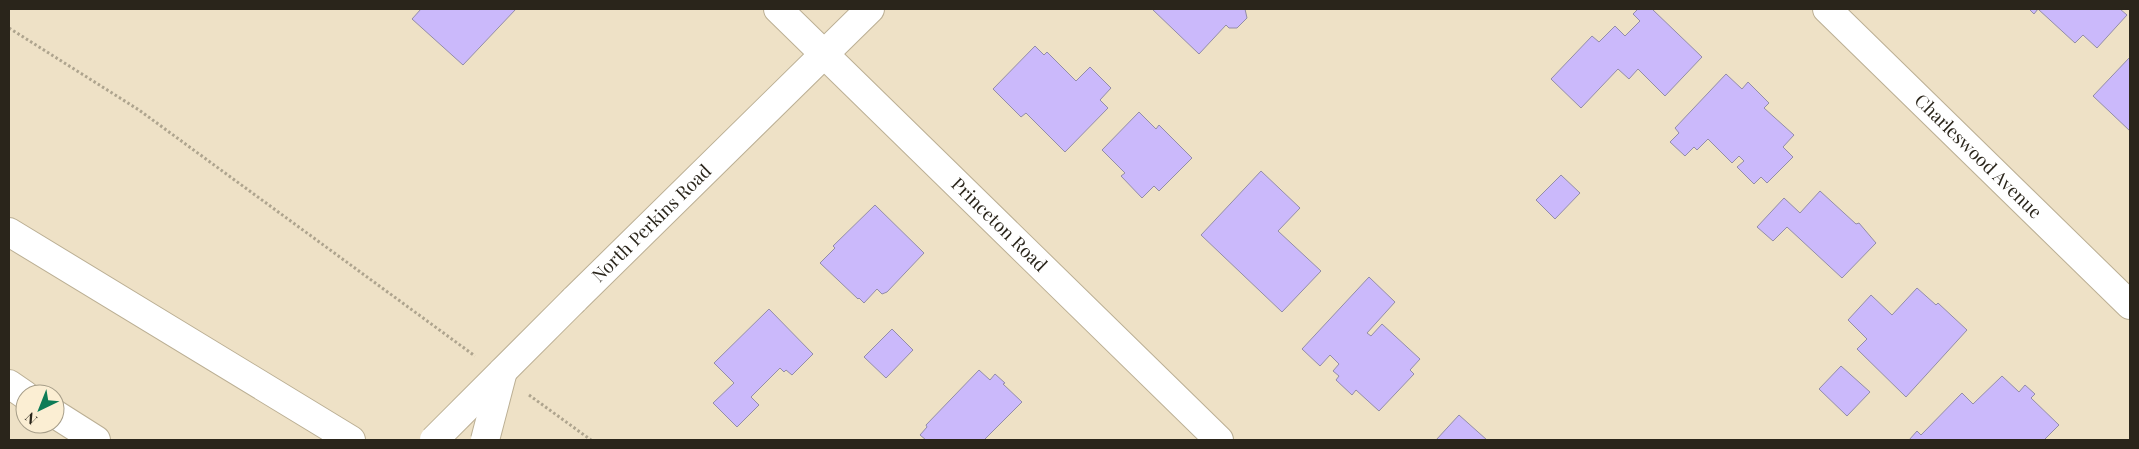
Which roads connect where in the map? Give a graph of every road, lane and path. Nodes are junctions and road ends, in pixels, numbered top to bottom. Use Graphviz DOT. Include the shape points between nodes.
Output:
graph roads {
  1 [pos="778,9"];
  2 [pos="870,9"];
  3 [pos="1827,9"];
  4 [pos="9,28"];
  5 [pos="824,55"];
  6 [pos="9,232"];
  7 [pos="2130,305"];
  8 [pos="478,358"];
  9 [pos="504,371"];
  10 [pos="526,393"];
  11 [pos="65,420"];
  12 [pos="96,440"];
  13 [pos="351,440"];
  14 [pos="434,440"];
  15 [pos="485,440"];
  16 [pos="591,440"];
  17 [pos="1219,440"];
  1 -- 5 [label="main road, Princeton Road"];
  2 -- 5 [label="main road, North Perkins Road"];
  3 -- 7 [label="main road, Charleswood Avenue"];
  4 -- 8 [label="path" via="139,110"];
  5 -- 9 [label="main road, North Perkins Road, bridge"];
  5 -- 17 [label="main road, Princeton Road"];
  6 -- 13 [label="main road"];
  9 -- 14 [label="main road, North Perkins Road, bridge"];
  9 -- 15 [label="main road, bridge"];
  10 -- 16 [label="path"];
  11 -- 12 [label="main road"];
}
